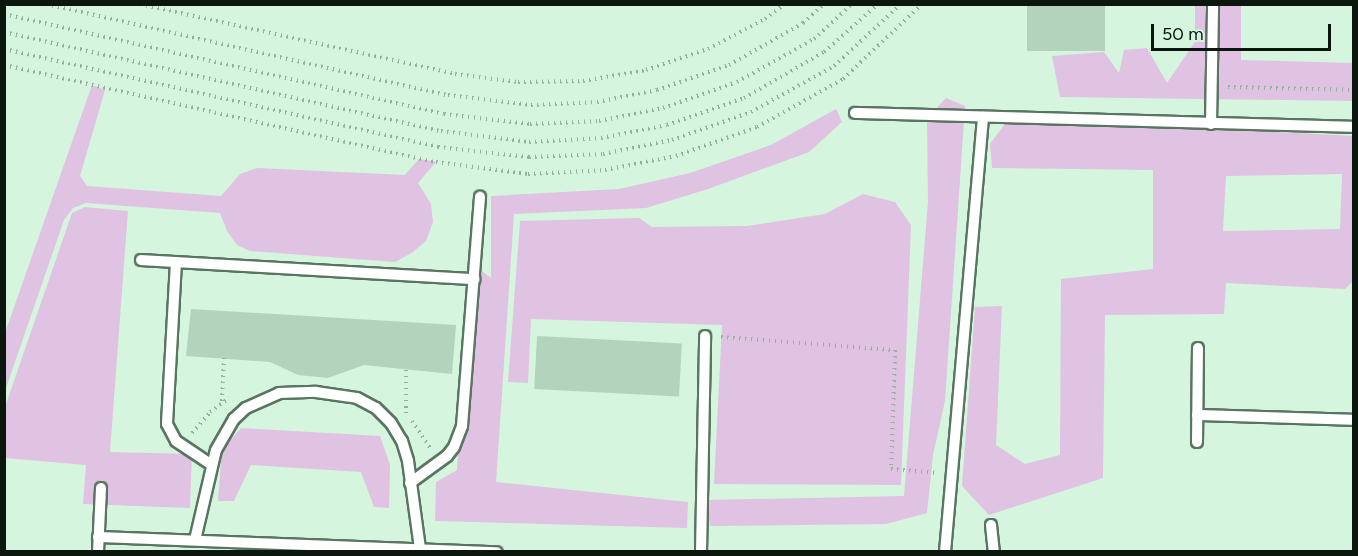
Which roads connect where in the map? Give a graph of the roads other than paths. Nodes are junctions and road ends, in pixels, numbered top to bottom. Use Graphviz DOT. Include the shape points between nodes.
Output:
graph roads {
  1 [pos="1213,4"];
  2 [pos="855,113"];
  3 [pos="983,117"];
  4 [pos="1211,124"];
  5 [pos="1353,128"];
  6 [pos="480,197"];
  7 [pos="141,260"];
  8 [pos="176,262"];
  9 [pos="474,279"];
  10 [pos="705,336"];
  11 [pos="1198,348"];
  12 [pos="1197,415"];
  13 [pos="1353,420"];
  14 [pos="1197,442"];
  15 [pos="212,465"];
  16 [pos="411,483"];
  17 [pos="101,488"];
  18 [pos="991,525"];
  19 [pos="98,537"];
  20 [pos="195,540"];
  21 [pos="308,548"];
  22 [pos="420,549"];
  23 [pos="98,552"];
  24 [pos="497,552"];
  25 [pos="701,552"];
  26 [pos="945,552"];
  27 [pos="994,552"];
  1 -- 4 [label="lane"];
  2 -- 3 [label="lane"];
  3 -- 4 [label="lane"];
  3 -- 26 [label="lane"];
  4 -- 5 [label="lane"];
  6 -- 9 [label="lane"];
  7 -- 8 [label="lane"];
  8 -- 9 [label="lane"];
  8 -- 15 [label="lane" via="167,424 176,441"];
  9 -- 16 [label="lane" via="459,437 447,456"];
  10 -- 25 [label="lane"];
  11 -- 12 [label="lane"];
  12 -- 13 [label="lane"];
  12 -- 14 [label="lane"];
  15 -- 16 [label="lane" via="223,434 246,408 279,393 316,392 357,398 376,408 396,432 408,461"];
  15 -- 20 [label="lane"];
  16 -- 22 [label="lane"];
  17 -- 19 [label="lane"];
  18 -- 27 [label="lane"];
  19 -- 20 [label="lane"];
  19 -- 23 [label="lane"];
  20 -- 21 [label="lane"];
  21 -- 22 [label="lane"];
  22 -- 24 [label="lane"];
}
